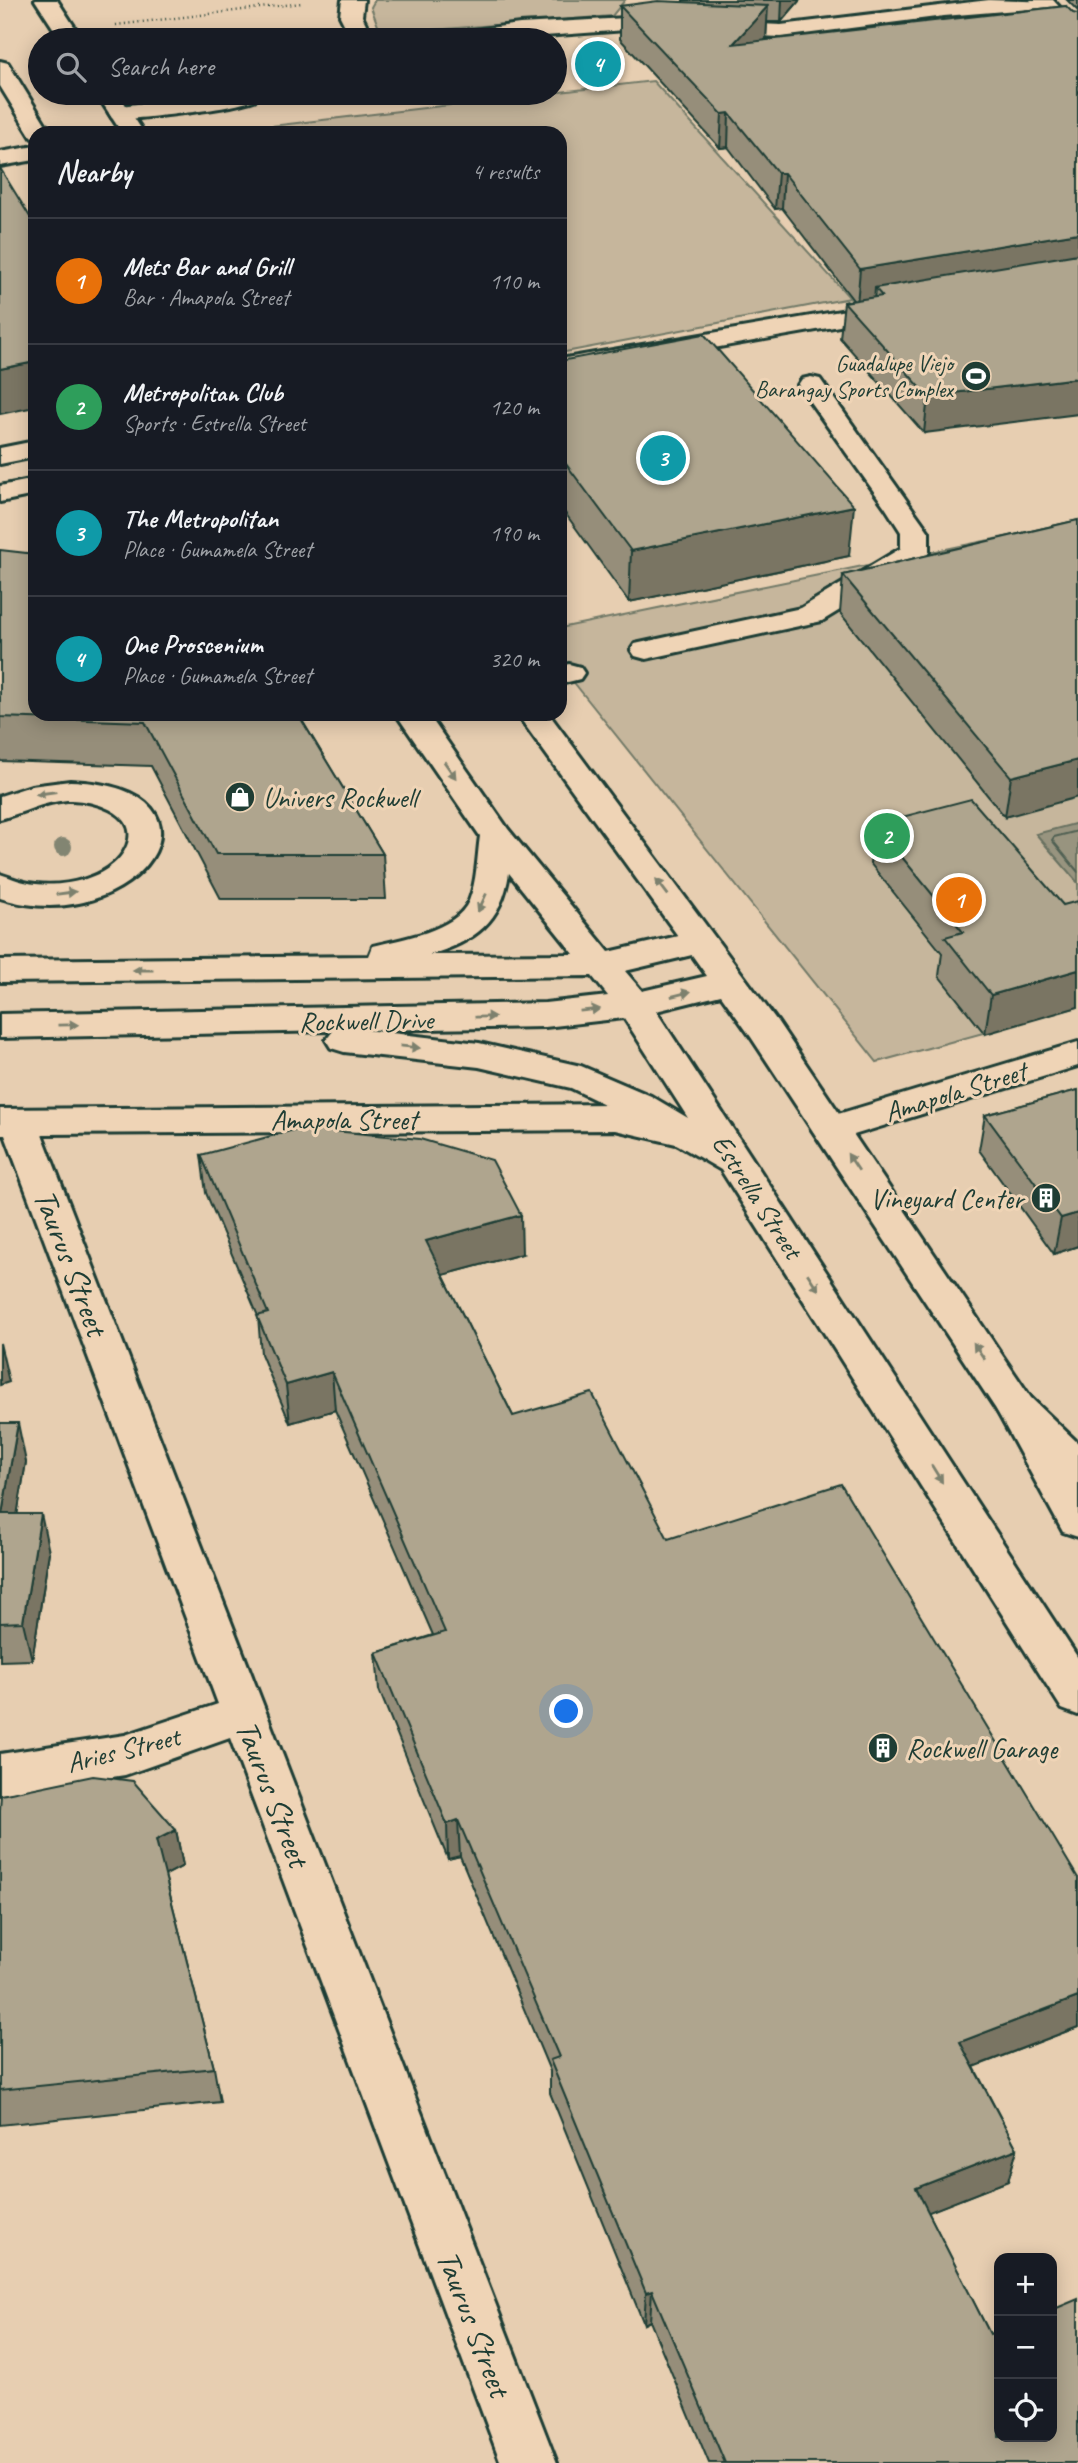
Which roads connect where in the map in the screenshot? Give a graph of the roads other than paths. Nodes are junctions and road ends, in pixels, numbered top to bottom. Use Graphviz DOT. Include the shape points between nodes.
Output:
graph roads {
  1 [pos="353,0"];
  2 [pos="641,0"];
  3 [pos="1042,1"];
  4 [pos="51,4"];
  5 [pos="939,5"];
  6 [pos="626,24"];
  7 [pos="64,28"];
  8 [pos="357,28"];
  9 [pos="555,28"];
  10 [pos="1078,40"];
  11 [pos="0,68"];
  12 [pos="115,105"];
  13 [pos="188,105"];
  14 [pos="120,113"];
  15 [pos="36,126"];
  16 [pos="128,126"];
  17 [pos="28,154"];
  18 [pos="0,159"];
  19 [pos="914,306"];
  20 [pos="567,366"];
  21 [pos="811,385"];
  22 [pos="28,450"];
  23 [pos="0,456"];
  24 [pos="28,488"];
  25 [pos="0,494"];
  26 [pos="646,650"];
  27 [pos="417,721"];
  28 [pos="538,721"];
  29 [pos="0,809"];
  30 [pos="496,836"];
  31 [pos="0,885"];
  32 [pos="702,942"];
  33 [pos="601,965"];
  34 [pos="212,970"];
  35 [pos="0,971"];
  36 [pos="728,982"];
  37 [pos="634,1005"];
  38 [pos="196,1024"];
  39 [pos="0,1026"];
  40 [pos="1078,1055"];
  41 [pos="10,1122"];
  42 [pos="831,1129"];
  43 [pos="685,1133"];
  44 [pos="736,1163"];
  45 [pos="1017,1409"];
  46 [pos="1078,1469"];
  47 [pos="1078,1520"];
  48 [pos="1078,1696"];
  49 [pos="244,1714"];
  50 [pos="0,1774"];
  51 [pos="529,2463"];
  1 -- 8 [label="main road" via="351,16"];
  2 -- 6 [label="main road"];
  3 -- 5 [label="main road"];
  3 -- 10 [label="main road"];
  4 -- 7 [label="main road"];
  5 -- 6 [label="main road" via="781,31"];
  6 -- 9 [label="main road"];
  11 -- 15 [label="main road"];
  12 -- 14 [label="main road"];
  13 -- 14 [label="main road"];
  14 -- 16 [label="main road"];
  17 -- 18 [label="main road"];
  19 -- 20 [label="main road"];
  21 -- 26 [label="main road" via="915,532 915,552 811,615"];
  22 -- 23 [label="main road"];
  24 -- 25 [label="main road"];
  27 -- 30 [label="main road, Estrella Street, one-way"];
  32 -- 28 [label="main road, one-way"];
  31 -- 29 [label="main road, one-way" via="33,895 92,889 135,862 144,844 144,827 135,811 117,799 93,792 36,794"];
  30 -- 33 [label="main road, Estrella Street"];
  30 -- 34 [label="main road, one-way" via="482,908 468,924 430,943 390,954"];
  32 -- 33 [label="main road, Rockwell Drive"];
  32 -- 36 [label="main road"];
  33 -- 34 [label="main road, Rockwell Drive"];
  33 -- 37 [label="main road, Estrella Street"];
  34 -- 35 [label="main road, Rockwell Drive, one-way"];
  37 -- 36 [label="main road, Rockwell Drive, one-way"];
  36 -- 42 [label="main road"];
  38 -- 37 [label="main road, Rockwell Drive, one-way" via="545,1015"];
  37 -- 44 [label="main road, Estrella Street"];
  39 -- 38 [label="main road, Rockwell Drive, one-way"];
  38 -- 43 [label="main road, one-way" via="479,1055 581,1078"];
  40 -- 42 [label="main road, Amapola Street"];
  41 -- 43 [label="main road, Amapola Street" via="615,1117"];
  41 -- 49 [label="main road, Taurus Street"];
  45 -- 42 [label="main road, one-way"];
  43 -- 44 [label="main road"];
  44 -- 48 [label="main road, Estrella Street, one-way"];
  45 -- 46 [label="main road"];
  45 -- 47 [label="main road"];
  49 -- 50 [label="main road, Aries Street" via="125,1755"];
  49 -- 51 [label="main road, Taurus Street"];
}
